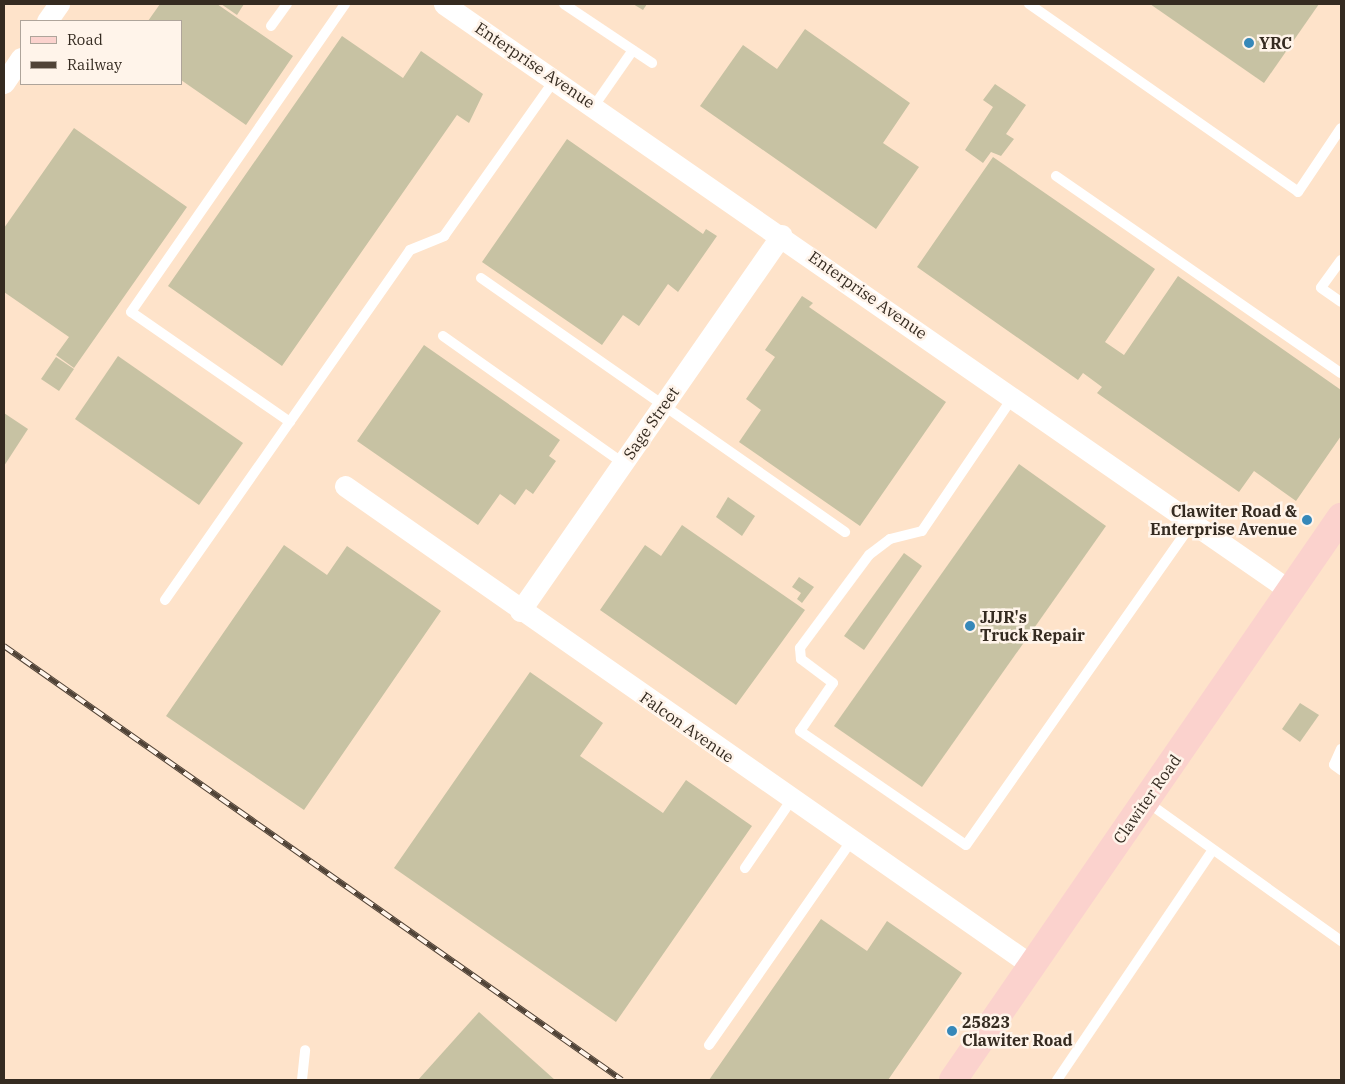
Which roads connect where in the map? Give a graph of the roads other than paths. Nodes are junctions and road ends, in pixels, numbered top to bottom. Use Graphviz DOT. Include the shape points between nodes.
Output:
graph roads {
  1 [pos="59,4"];
  2 [pos="287,4"];
  3 [pos="345,4"];
  4 [pos="444,4"];
  5 [pos="564,4"];
  6 [pos="1030,4"];
  7 [pos="48,20"];
  8 [pos="271,26"];
  9 [pos="633,50"];
  10 [pos="652,63"];
  11 [pos="555,79"];
  12 [pos="594,106"];
  13 [pos="1341,128"];
  14 [pos="1056,176"];
  15 [pos="781,235"];
  16 [pos="1341,260"];
  17 [pos="481,278"];
  18 [pos="1341,302"];
  19 [pos="443,336"];
  20 [pos="1341,373"];
  21 [pos="1013,396"];
  22 [pos="662,406"];
  23 [pos="290,422"];
  24 [pos="623,463"];
  25 [pos="345,486"];
  26 [pos="1341,517"];
  27 [pos="1193,522"];
  28 [pos="845,532"];
  29 [pos="1289,590"];
  30 [pos="165,600"];
  31 [pos="520,611"];
  32 [pos="1341,749"];
  33 [pos="1341,770"];
  34 [pos="792,799"];
  35 [pos="1146,801"];
  36 [pos="852,840"];
  37 [pos="1214,850"];
  38 [pos="745,868"];
  39 [pos="1341,940"];
  40 [pos="1031,965"];
  41 [pos="709,1045"];
  42 [pos="305,1050"];
  43 [pos="302,1080"];
  44 [pos="953,1080"];
  45 [pos="1057,1080"];
  1 -- 7 [label="street"];
  2 -- 8 [label="lane"];
  3 -- 23 [label="lane" via="131,312"];
  4 -- 11 [label="street, Enterprise Avenue"];
  5 -- 9 [label="lane"];
  6 -- 13 [label="lane" via="1298,192"];
  9 -- 10 [label="lane"];
  9 -- 12 [label="lane"];
  11 -- 12 [label="street, Enterprise Avenue"];
  11 -- 23 [label="lane" via="444,236 410,250"];
  12 -- 15 [label="street, Enterprise Avenue"];
  14 -- 20 [label="lane"];
  15 -- 21 [label="street, Enterprise Avenue"];
  15 -- 22 [label="street, Sage Street"];
  16 -- 18 [label="lane" via="1322,288"];
  17 -- 22 [label="lane"];
  19 -- 24 [label="lane"];
  21 -- 27 [label="street, Enterprise Avenue"];
  21 -- 27 [label="lane" via="922,532 890,539 869,555 800,648 801,659 833,683 800,731 808,737 966,845"];
  22 -- 24 [label="street, Sage Street"];
  22 -- 28 [label="lane"];
  23 -- 30 [label="lane"];
  24 -- 31 [label="street, Sage Street"];
  25 -- 31 [label="street, Falcon Avenue"];
  26 -- 29 [label="street, Clawiter Road"];
  27 -- 29 [label="street, Enterprise Avenue"];
  29 -- 35 [label="street, Clawiter Road"];
  31 -- 34 [label="street, Falcon Avenue"];
  32 -- 33 [label="lane" via="1334,765"];
  34 -- 36 [label="street, Falcon Avenue"];
  34 -- 38 [label="lane"];
  35 -- 37 [label="lane"];
  35 -- 40 [label="street, Clawiter Road"];
  36 -- 40 [label="street, Falcon Avenue"];
  36 -- 41 [label="lane"];
  37 -- 39 [label="lane"];
  37 -- 45 [label="lane"];
  40 -- 44 [label="street, Clawiter Road"];
  42 -- 43 [label="lane"];
}
